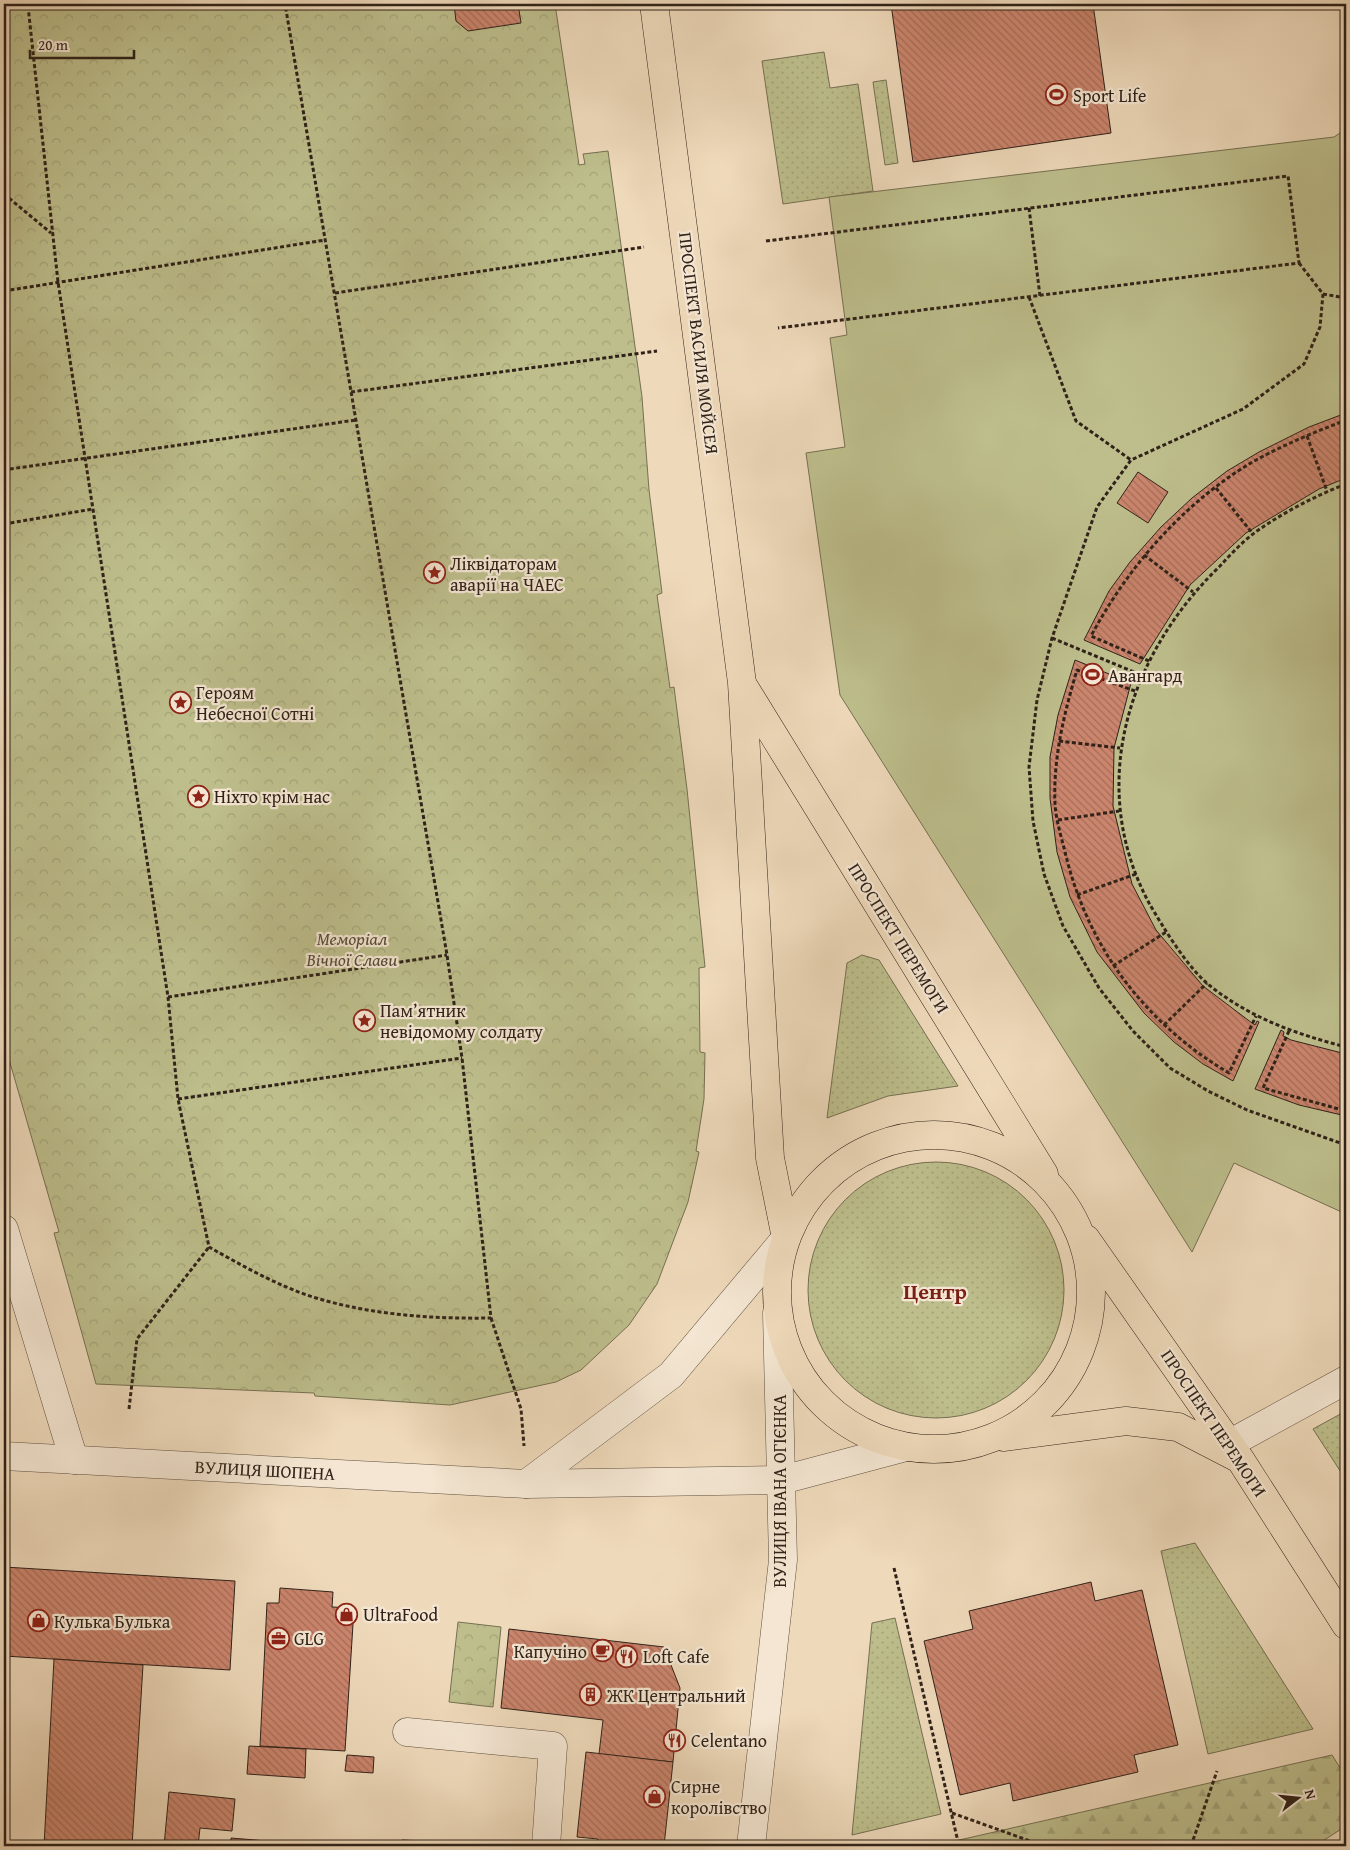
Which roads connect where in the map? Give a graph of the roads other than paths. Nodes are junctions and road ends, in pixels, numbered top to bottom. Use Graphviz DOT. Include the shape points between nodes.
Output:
graph roads {
  1 [pos="654,4"];
  2 [pos="742,683"];
  3 [pos="1056,1193"];
  4 [pos="1076,1224"];
  5 [pos="4,1229"];
  6 [pos="786,1238"];
  7 [pos="777,1313"];
  8 [pos="1346,1380"];
  9 [pos="990,1439"];
  10 [pos="906,1447"];
  11 [pos="1235,1452"];
  12 [pos="4,1456"];
  13 [pos="74,1460"];
  14 [pos="782,1480"];
  15 [pos="526,1484"];
  16 [pos="1346,1625"];
  17 [pos="406,1732"];
  18 [pos="546,1846"];
  19 [pos="751,1846"];
  1 -- 2 [label="main road, ПРОСПЕКТ ВАСИЛЯ МОЙСЕЯ"];
  2 -- 3 [label="main road, ПРОСПЕКТ ПЕРЕМОГИ"];
  2 -- 6 [label="main road, ПРОСПЕКТ ВАСИЛЯ МОЙСЕЯ" via="770,1158"];
  3 -- 4 [label="main road"];
  3 -- 6 [label="main road" via="1030,1167 998,1148 963,1137 926,1135 890,1141 856,1155 826,1177 802,1205"];
  4 -- 9 [label="main road" via="1088,1260 1091,1296 1082,1341 1072,1367 1050,1397 1023,1422"];
  4 -- 11 [label="main road, ПРОСПЕКТ ПЕРЕМОГИ"];
  5 -- 13 [label="street"];
  6 -- 7 [label="main road" via="777,1280"];
  6 -- 15 [label="street" via="671,1375"];
  7 -- 10 [label="main road" via="789,1354 806,1384 828,1409 856,1429"];
  7 -- 14 [label="street, ВУЛИЦЯ ІВАНА ОГІЄНКА"];
  8 -- 11 [label="street"];
  9 -- 10 [label="main road" via="947,1449"];
  9 -- 11 [label="main road" via="1126,1421 1178,1427"];
  10 -- 14 [label="street, ВУЛИЦЯ ШОПЕНА"];
  11 -- 16 [label="main road, ПРОСПЕКТ ПЕРЕМОГИ"];
  12 -- 13 [label="street, ВУЛИЦЯ ШОПЕНА"];
  13 -- 15 [label="street, ВУЛИЦЯ ШОПЕНА"];
  14 -- 15 [label="street, ВУЛИЦЯ ШОПЕНА"];
  14 -- 19 [label="street, ВУЛИЦЯ ІВАНА ОГІЄНКА" via="783,1560"];
  17 -- 18 [label="street" via="553,1746"];
}
